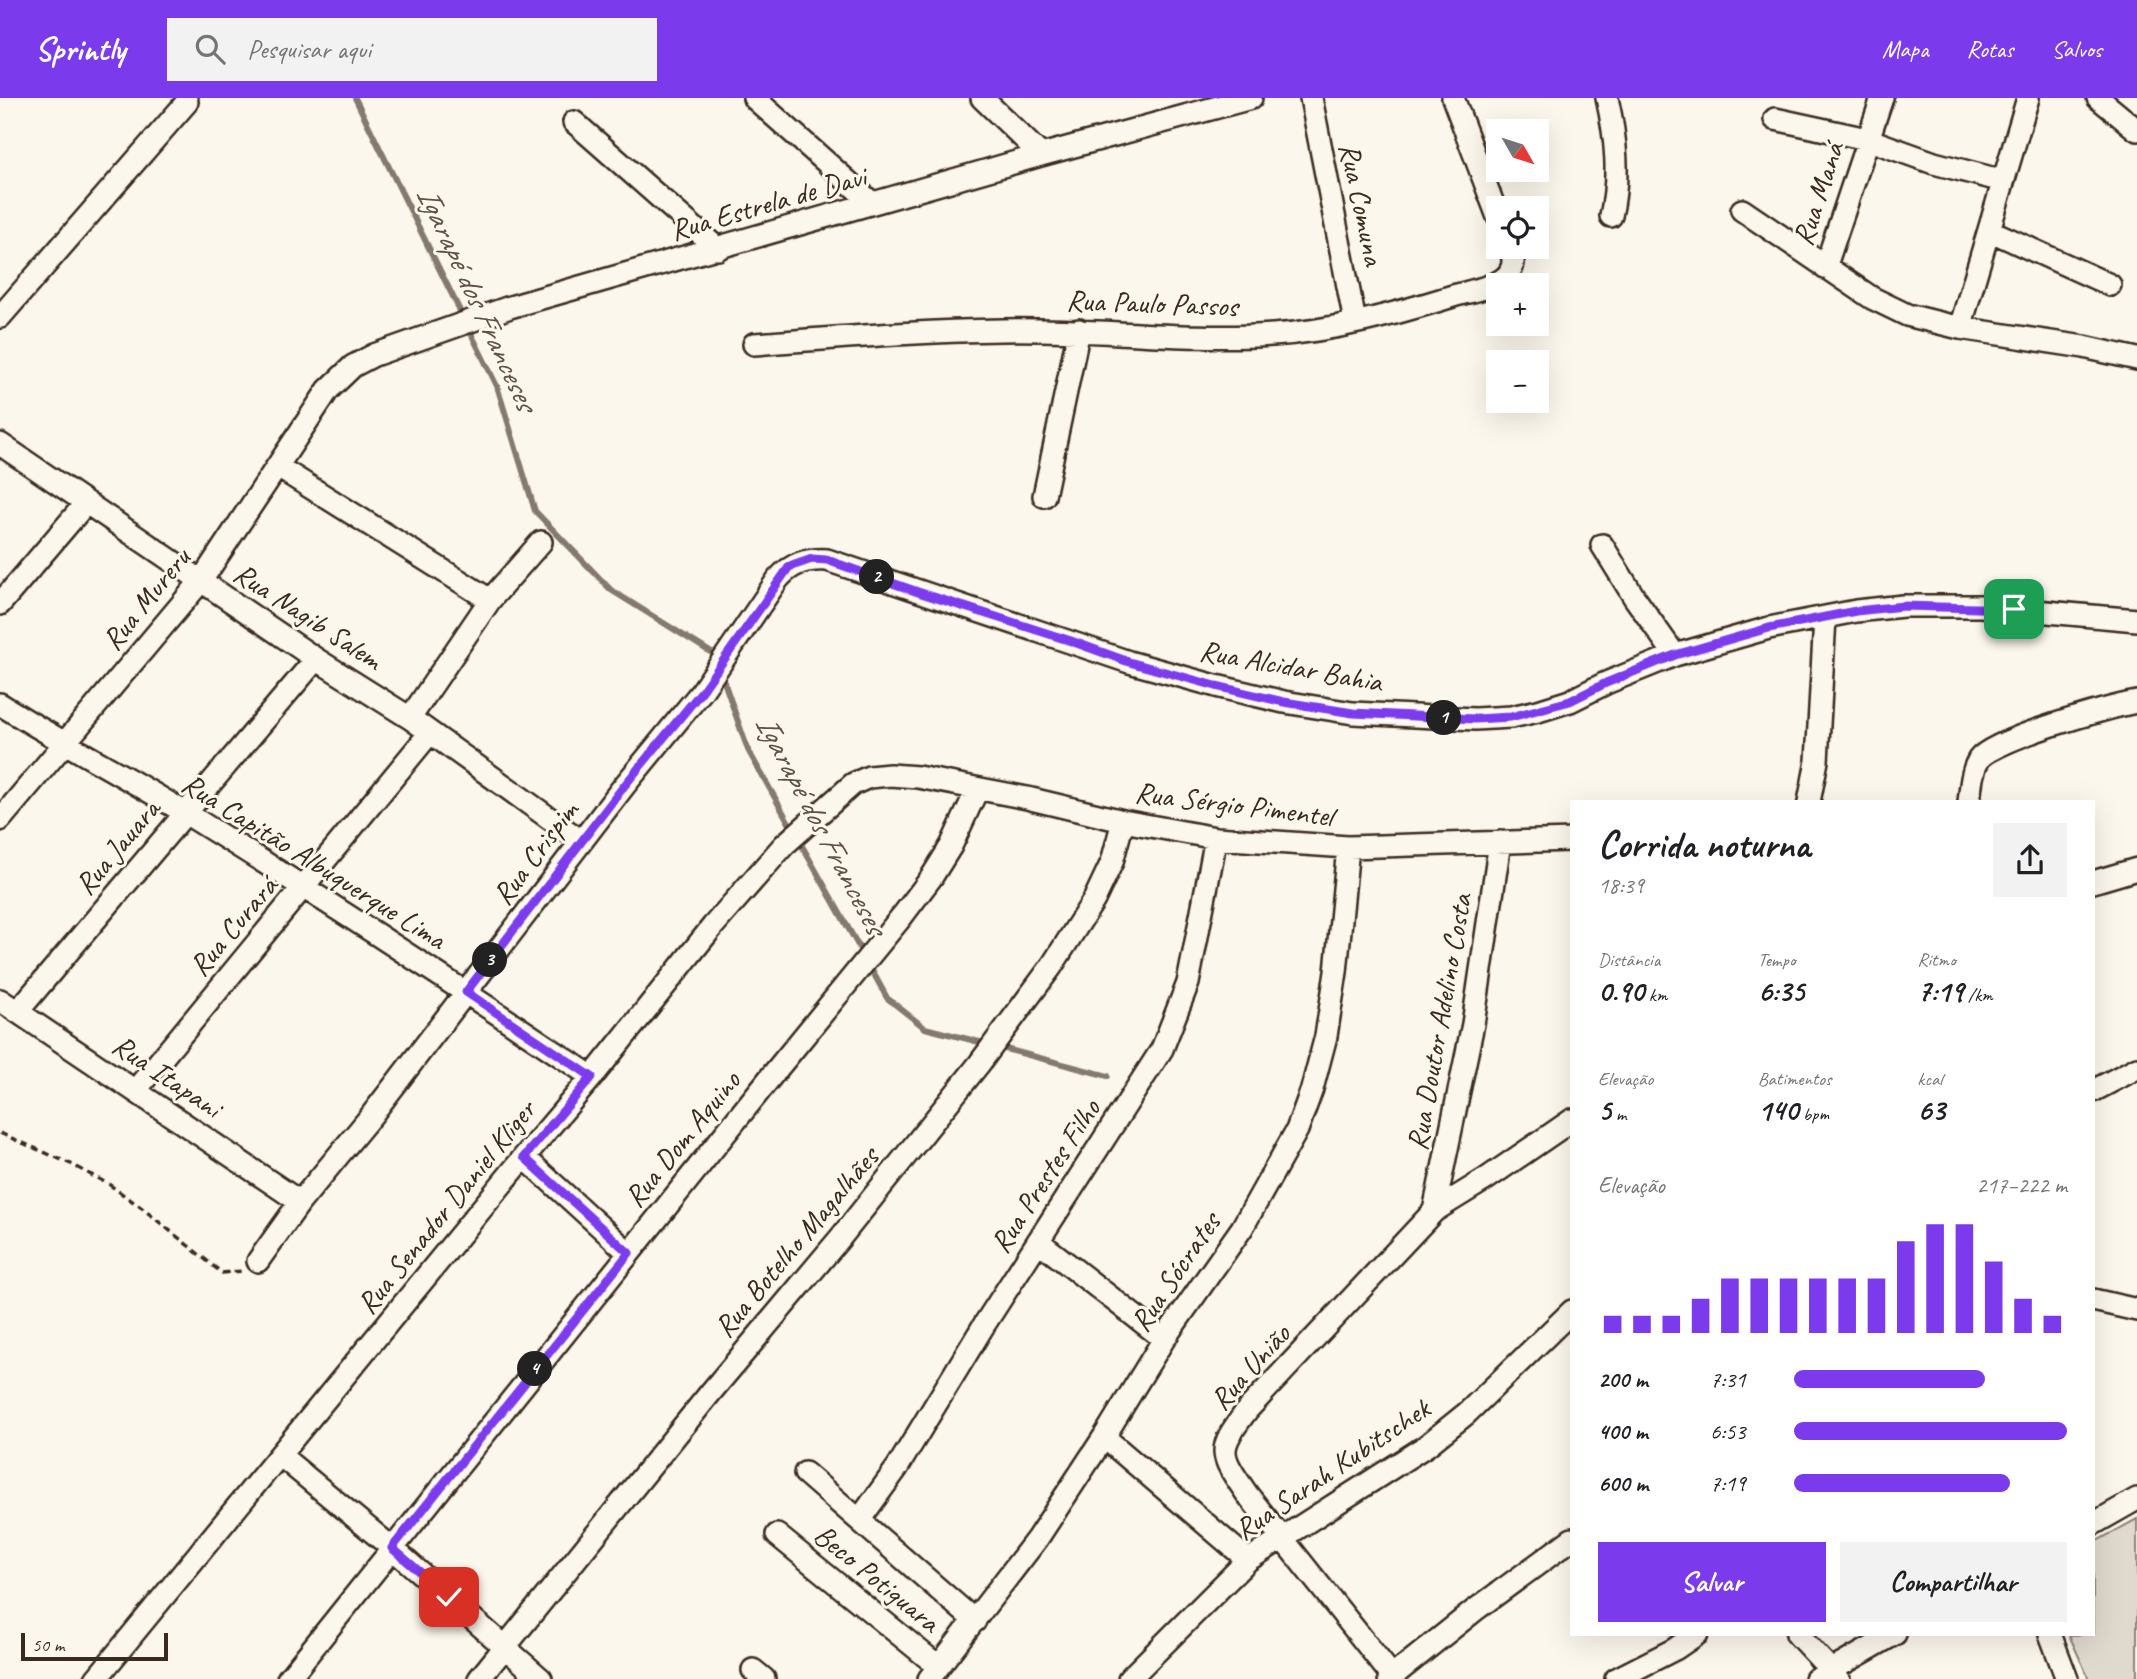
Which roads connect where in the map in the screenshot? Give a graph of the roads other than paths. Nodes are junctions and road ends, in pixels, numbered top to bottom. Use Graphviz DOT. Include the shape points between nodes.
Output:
graph roads {
  1 [pos="754,98"];
  2 [pos="982,98"];
  3 [pos="1311,98"];
  4 [pos="1453,98"];
  5 [pos="1607,98"];
  6 [pos="1882,98"];
  7 [pos="2028,98"];
  8 [pos="2098,98"];
  9 [pos="1242,99"];
  10 [pos="187,102"];
  11 [pos="1775,120"];
  12 [pos="574,122"];
  13 [pos="2137,130"];
  14 [pos="1867,139"];
  15 [pos="1041,155"];
  16 [pos="2003,181"];
  17 [pos="1490,196"];
  18 [pos="872,204"];
  19 [pos="1742,210"];
  20 [pos="1611,216"];
  21 [pos="1991,231"];
  22 [pos="718,249"];
  23 [pos="1513,259"];
  24 [pos="1825,268"];
  25 [pos="2110,285"];
  26 [pos="7,295"];
  27 [pos="0,317"];
  28 [pos="1355,322"];
  29 [pos="1960,328"];
  30 [pos="1079,330"];
  31 [pos="754,344"];
  32 [pos="2137,359"];
  33 [pos="319,401"];
  34 [pos="0,444"];
  35 [pos="278,467"];
  36 [pos="1044,496"];
  37 [pos="86,503"];
  38 [pos="541,542"];
  39 [pos="1602,545"];
  40 [pos="778,579"];
  41 [pos="201,581"];
  42 [pos="490,600"];
  43 [pos="0,604"];
  44 [pos="1825,618"];
  45 [pos="2137,620"];
  46 [pos="1675,655"];
  47 [pos="316,659"];
  48 [pos="2137,702"];
  49 [pos="0,704"];
  50 [pos="410,718"];
  51 [pos="429,734"];
  52 [pos="65,745"];
  53 [pos="853,784"];
  54 [pos="977,790"];
  55 [pos="1809,800"];
  56 [pos="1969,800"];
  57 [pos="185,813"];
  58 [pos="0,820"];
  59 [pos="1123,821"];
  60 [pos="1216,838"];
  61 [pos="1570,840"];
  62 [pos="581,841"];
  63 [pos="1500,842"];
  64 [pos="1348,847"];
  65 [pos="2137,869"];
  66 [pos="2095,881"];
  67 [pos="304,889"];
  68 [pos="466,992"];
  69 [pos="9,1005"];
  70 [pos="2137,1068"];
  71 [pos="592,1077"];
  72 [pos="2095,1090"];
  73 [pos="135,1091"];
  74 [pos="1570,1121"];
  75 [pos="524,1157"];
  76 [pos="300,1202"];
  77 [pos="1434,1211"];
  78 [pos="1038,1241"];
  79 [pos="629,1253"];
  80 [pos="258,1261"];
  81 [pos="2095,1300"];
  82 [pos="2137,1310"];
  83 [pos="1570,1313"];
  84 [pos="1164,1339"];
  85 [pos="1104,1437"];
  86 [pos="281,1456"];
  87 [pos="805,1473"];
  88 [pos="2132,1501"];
  89 [pos="860,1519"];
  90 [pos="2095,1523"];
  91 [pos="777,1535"];
  92 [pos="1282,1537"];
  93 [pos="1570,1540"];
  94 [pos="392,1548"];
  95 [pos="1248,1560"];
  96 [pos="975,1621"];
  97 [pos="1694,1636"];
  98 [pos="1799,1636"];
  99 [pos="1892,1636"];
  100 [pos="2051,1636"];
  101 [pos="505,1647"];
  102 [pos="933,1673"];
  103 [pos="1829,1676"];
  104 [pos="1391,1678"];
  105 [pos="96,1679"];
  106 [pos="288,1679"];
  107 [pos="480,1679"];
  108 [pos="541,1679"];
  109 [pos="1129,1679"];
  110 [pos="1616,1679"];
  111 [pos="2067,1679"];
  1 -- 18 [label="street"];
  2 -- 15 [label="street"];
  3 -- 28 [label="street, Rua Comuna"];
  4 -- 17 [label="street"];
  5 -- 20 [label="street" via="1617,157"];
  6 -- 14 [label="street, Rua Maná"];
  7 -- 16 [label="street"];
  8 -- 13 [label="street"];
  9 -- 15 [label="street, Rua Estrela de Davi"];
  10 -- 26 [label="street"];
  11 -- 14 [label="street"];
  12 -- 22 [label="street"];
  14 -- 16 [label="street"];
  14 -- 24 [label="street, Rua Maná"];
  15 -- 18 [label="street, Rua Estrela de Davi"];
  16 -- 21 [label="street"];
  18 -- 22 [label="street, Rua Estrela de Davi"];
  19 -- 24 [label="street"];
  21 -- 25 [label="street"];
  21 -- 29 [label="street"];
  22 -- 33 [label="street, Rua Estrela de Davi" via="510,307 374,355 353,366"];
  23 -- 28 [label="street, Rua Paulo Passos" via="1512,270 1499,282"];
  24 -- 29 [label="street" via="1907,315"];
  26 -- 27 [label="street"];
  28 -- 30 [label="street, Rua Paulo Passos" via="1271,335"];
  29 -- 32 [label="street"];
  30 -- 31 [label="street, Rua Paulo Passos"];
  30 -- 36 [label="street"];
  33 -- 35 [label="street, Rua Mureru"];
  34 -- 37 [label="street, Rua Nagib Salem"];
  35 -- 41 [label="street, Rua Mureru"];
  35 -- 42 [label="street"];
  37 -- 41 [label="street, Rua Nagib Salem"];
  37 -- 43 [label="street"];
  38 -- 42 [label="street"];
  39 -- 46 [label="street"];
  40 -- 46 [label="street, Rua Alcidar Bahia" via="801,562 827,560 1129,662 1257,696 1353,713 1511,717 1570,701"];
  40 -- 62 [label="street, Rua Crispim" via="702,691"];
  41 -- 47 [label="street, Rua Nagib Salem"];
  41 -- 52 [label="street, Rua Mureru"];
  42 -- 50 [label="street"];
  44 -- 45 [label="street, Rua Alcidar Bahia" via="1903,606 1941,606"];
  44 -- 46 [label="street, Rua Alcidar Bahia" via="1769,628"];
  44 -- 55 [label="street" via="1817,761"];
  47 -- 50 [label="street, Rua Nagib Salem"];
  47 -- 57 [label="street, Rua Jauara"];
  48 -- 56 [label="street" via="2023,735 1987,751 1972,775"];
  49 -- 52 [label="street, Rua Capitão Albuquerque Lima"];
  50 -- 51 [label="street, Rua Nagib Salem"];
  51 -- 62 [label="street, Rua Nagib Salem"];
  51 -- 67 [label="street, Rua Curará"];
  52 -- 57 [label="street, Rua Capitão Albuquerque Lima"];
  52 -- 58 [label="street, Rua Mureru"];
  53 -- 54 [label="street, Rua Sérgio Pimentel" via="890,775"];
  53 -- 71 [label="street, Rua Senador Daniel Kliger" via="784,845"];
  54 -- 59 [label="street, Rua Sérgio Pimentel"];
  54 -- 79 [label="street, Rua Dom Aquino" via="931,878"];
  57 -- 67 [label="street, Rua Capitão Albuquerque Lima"];
  57 -- 69 [label="street, Rua Jauara"];
  59 -- 60 [label="street, Rua Sérgio Pimentel"];
  59 -- 101 [label="street, Rua Botelho Magalhães" via="1112,862 1094,900 979,1064"];
  60 -- 64 [label="street, Rua Sérgio Pimentel"];
  60 -- 78 [label="street, Rua Prestes Filho" via="1177,1016 1156,1059"];
  61 -- 63 [label="street, Rua Sérgio Pimentel"];
  62 -- 68 [label="street, Rua Crispim"];
  63 -- 64 [label="street, Rua Sérgio Pimentel"];
  63 -- 77 [label="street, Rua Doutor Adelino Costa" via="1473,1024"];
  64 -- 84 [label="street, Rua Sócrates" via="1336,972 1312,1089 1242,1228"];
  65 -- 66 [label="street"];
  67 -- 68 [label="street, Rua Capitão Albuquerque Lima"];
  67 -- 73 [label="street, Rua Curará"];
  68 -- 71 [label="street, Rua Capitão Albuquerque Lima"];
  68 -- 76 [label="street, Rua Crispim"];
  69 -- 73 [label="street, Rua Itapani"];
  70 -- 72 [label="street"];
  71 -- 75 [label="street, Rua Senador Daniel Kliger"];
  73 -- 76 [label="street, Rua Itapani"];
  74 -- 77 [label="street, Rua União"];
  75 -- 79 [label="street"];
  75 -- 86 [label="street, Rua Senador Daniel Kliger"];
  76 -- 80 [label="street, Rua Crispim"];
  77 -- 92 [label="street, Rua União" via="1248,1409 1225,1444 1223,1455 1231,1471"];
  78 -- 84 [label="street"];
  78 -- 89 [label="street, Rua Prestes Filho"];
  79 -- 94 [label="street, Rua Dom Aquino"];
  81 -- 82 [label="street"];
  83 -- 92 [label="street, Rua Sarah Kubitschek" via="1467,1413 1426,1446"];
  84 -- 85 [label="street, Rua Sócrates"];
  85 -- 95 [label="street"];
  85 -- 96 [label="street, Rua Sócrates" via="1037,1539"];
  86 -- 94 [label="street"];
  86 -- 105 [label="street, Rua Senador Daniel Kliger"];
  87 -- 89 [label="street"];
  88 -- 90 [label="street"];
  89 -- 96 [label="street"];
  91 -- 102 [label="street, Beco Potiguara"];
  92 -- 95 [label="street, Rua Sarah Kubitschek"];
  92 -- 104 [label="street, Rua União"];
  93 -- 104 [label="street"];
  94 -- 101 [label="street"];
  94 -- 106 [label="street, Rua Dom Aquino"];
  95 -- 109 [label="street, Rua Sarah Kubitschek"];
  96 -- 102 [label="street, Rua Sócrates"];
  97 -- 110 [label="street"];
  98 -- 103 [label="street"];
  99 -- 103 [label="street"];
  100 -- 111 [label="street"];
  101 -- 107 [label="street, Rua Botelho Magalhães"];
  101 -- 108 [label="street"];
}
